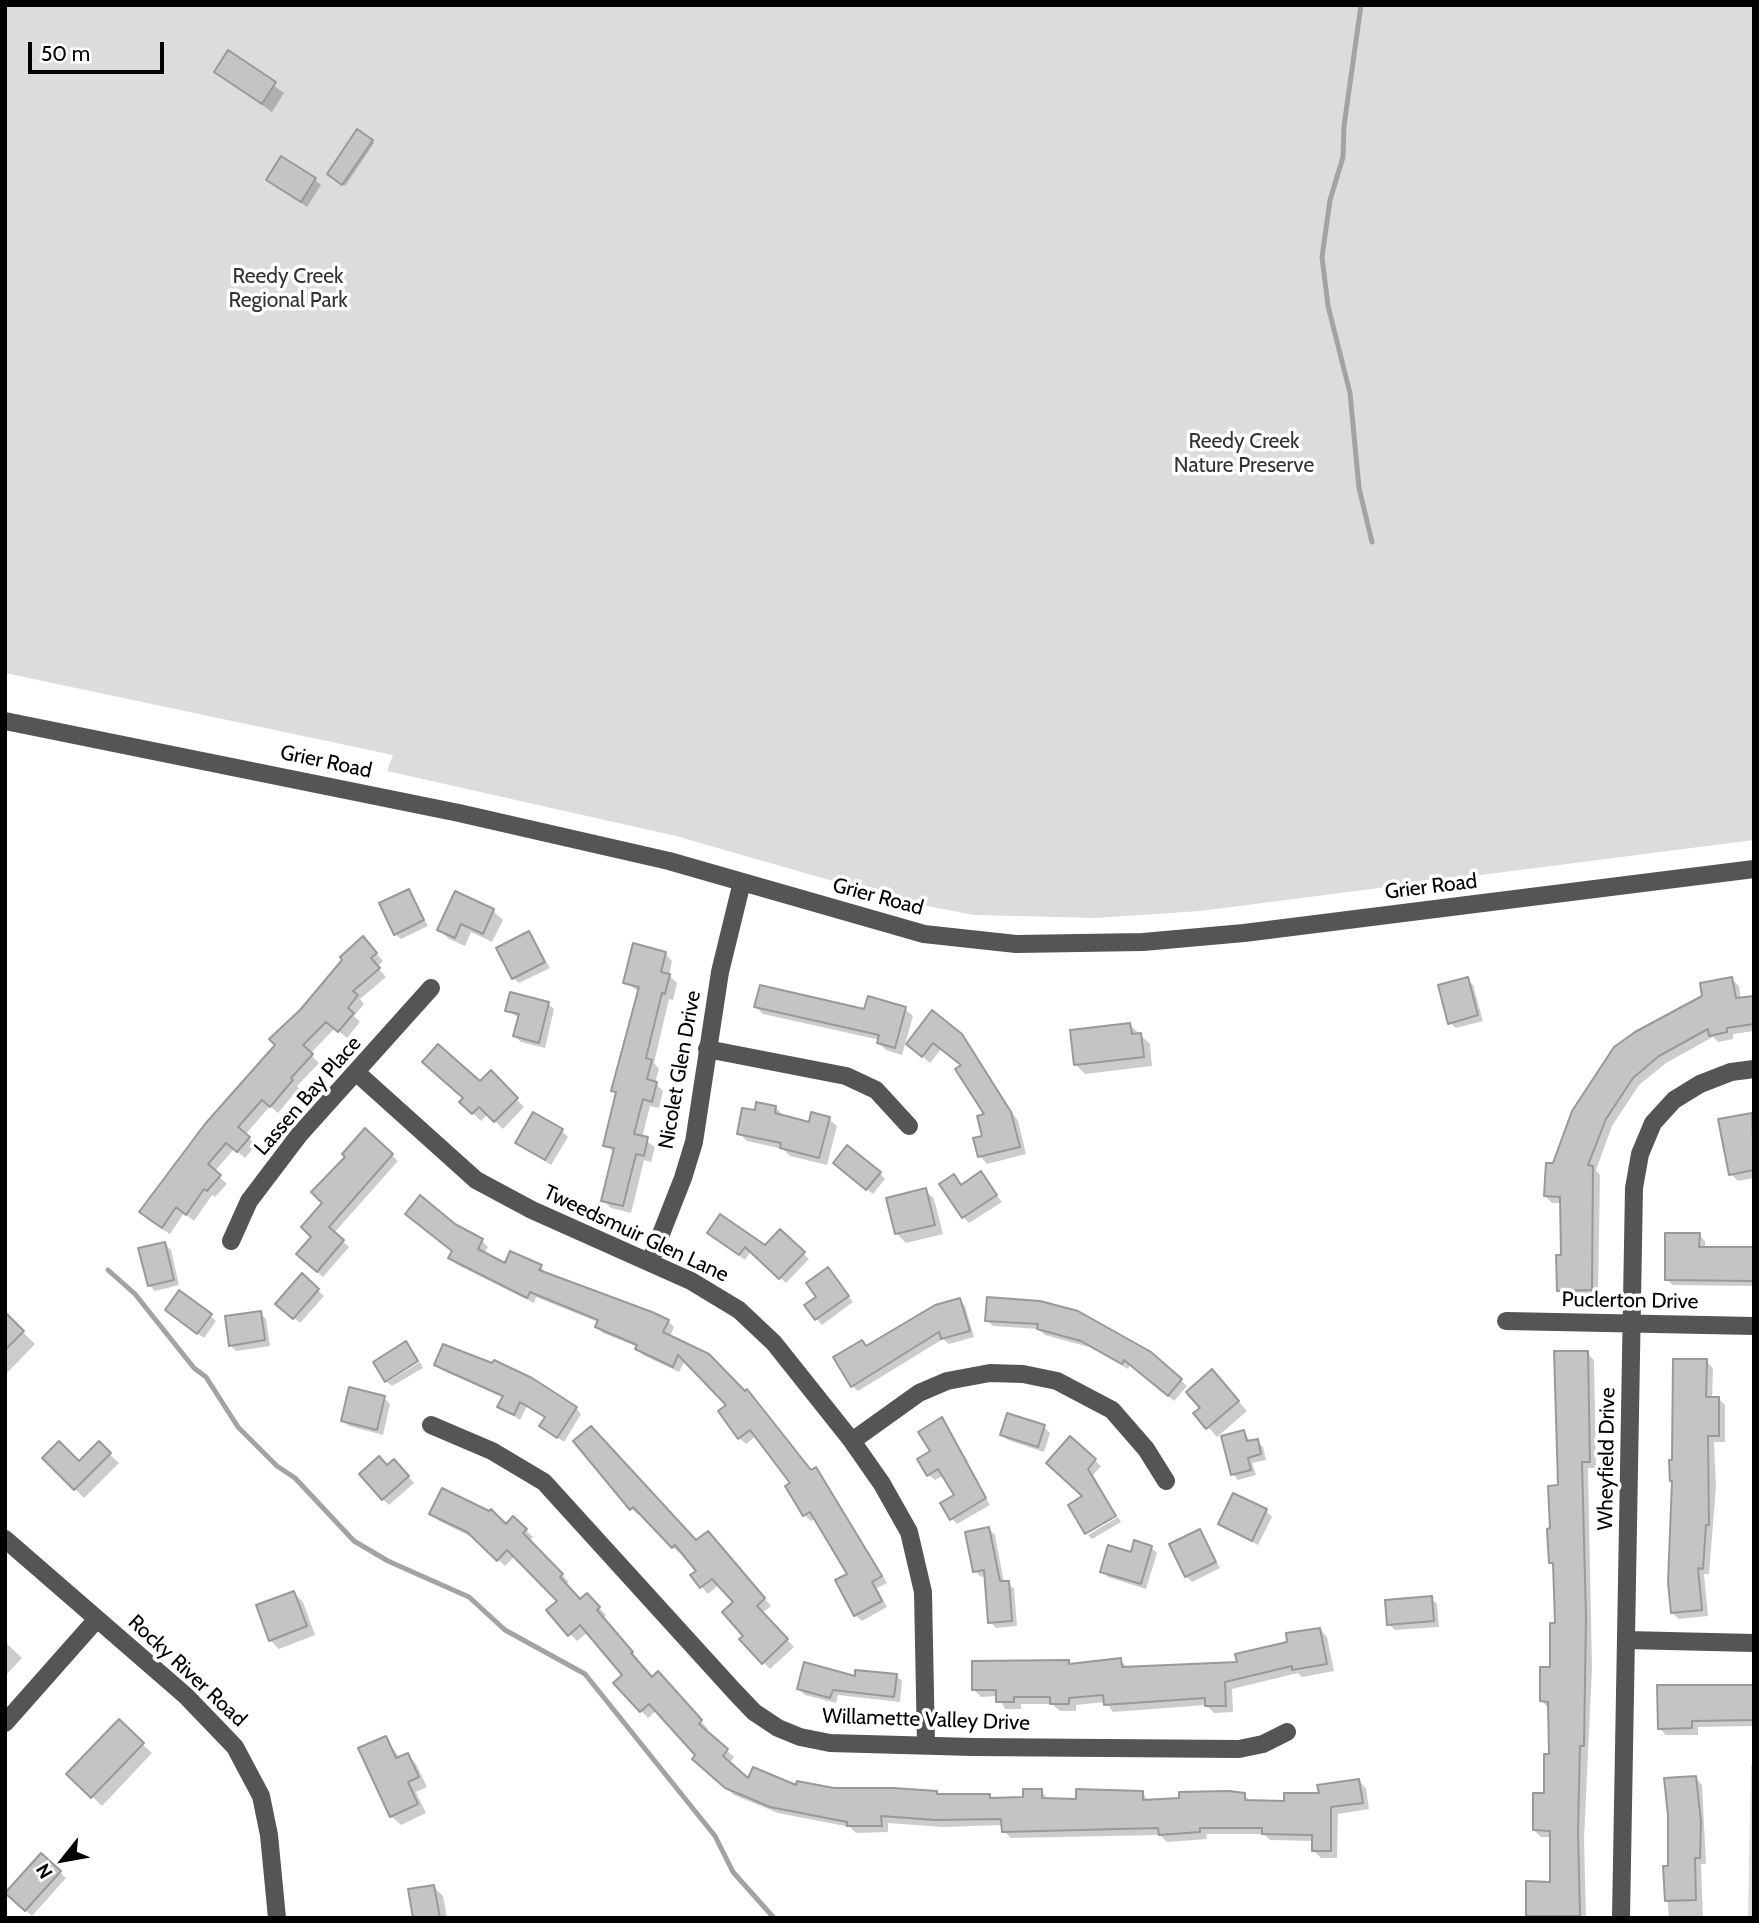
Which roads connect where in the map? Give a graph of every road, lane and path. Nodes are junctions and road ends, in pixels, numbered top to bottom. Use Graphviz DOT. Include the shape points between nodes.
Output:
graph roads {
  1 [pos="5,721"];
  2 [pos="1754,869"];
  3 [pos="742,882"];
  4 [pos="430,988"];
  5 [pos="707,1049"];
  6 [pos="1754,1069"];
  7 [pos="356,1073"];
  8 [pos="909,1126"];
  9 [pos="231,1241"];
  10 [pos="650,1262"];
  11 [pos="1506,1321"];
  12 [pos="1633,1323"];
  13 [pos="1754,1326"];
  14 [pos="431,1425"];
  15 [pos="852,1441"];
  16 [pos="1166,1481"];
  17 [pos="5,1539"];
  18 [pos="97,1619"];
  19 [pos="1626,1640"];
  20 [pos="1754,1643"];
  21 [pos="5,1723"];
  22 [pos="1287,1732"];
  23 [pos="926,1745"];
  24 [pos="277,1918"];
  25 [pos="1622,1918"];
  1 -- 3 [label="street, Grier Road" via="458,813"];
  2 -- 3 [label="street, Grier Road" via="1244,933 1085,945 1016,944 925,934"];
  3 -- 5 [label="street, Nicolet Glen Drive"];
  4 -- 7 [label="street, Lassen Bay Place"];
  5 -- 8 [label="street" via="846,1076 876,1090"];
  5 -- 10 [label="street, Nicolet Glen Drive" via="694,1142"];
  6 -- 12 [label="street, Wheyfield Drive" via="1700,1084 1674,1100 1653,1123 1640,1154 1634,1188"];
  7 -- 9 [label="street, Lassen Bay Place" via="299,1135 249,1201"];
  7 -- 10 [label="street, Tweedsmuir Glen Lane" via="476,1180 531,1210"];
  10 -- 15 [label="street, Tweedsmuir Glen Lane" via="691,1280 739,1310 774,1343"];
  11 -- 12 [label="street, Puclerton Drive"];
  12 -- 13 [label="street, Puclerton Drive"];
  12 -- 19 [label="street, Wheyfield Drive"];
  14 -- 23 [label="street, Willamette Valley Drive" via="503,1457 544,1482 734,1691 778,1728 830,1743"];
  15 -- 16 [label="street" via="919,1393 947,1381 990,1373 1023,1374 1057,1381 1112,1410 1139,1439"];
  15 -- 23 [label="street, Tweedsmuir Glen Lane" via="897,1510 918,1561 925,1623"];
  17 -- 18 [label="street, Rocky River Road"];
  18 -- 21 [label="street"];
  18 -- 24 [label="street, Rocky River Road" via="223,1731 245,1760 261,1796 269,1835"];
  19 -- 20 [label="street"];
  19 -- 25 [label="street, Wheyfield Drive"];
  22 -- 23 [label="street, Willamette Valley Drive" via="1239,1749"];
}
